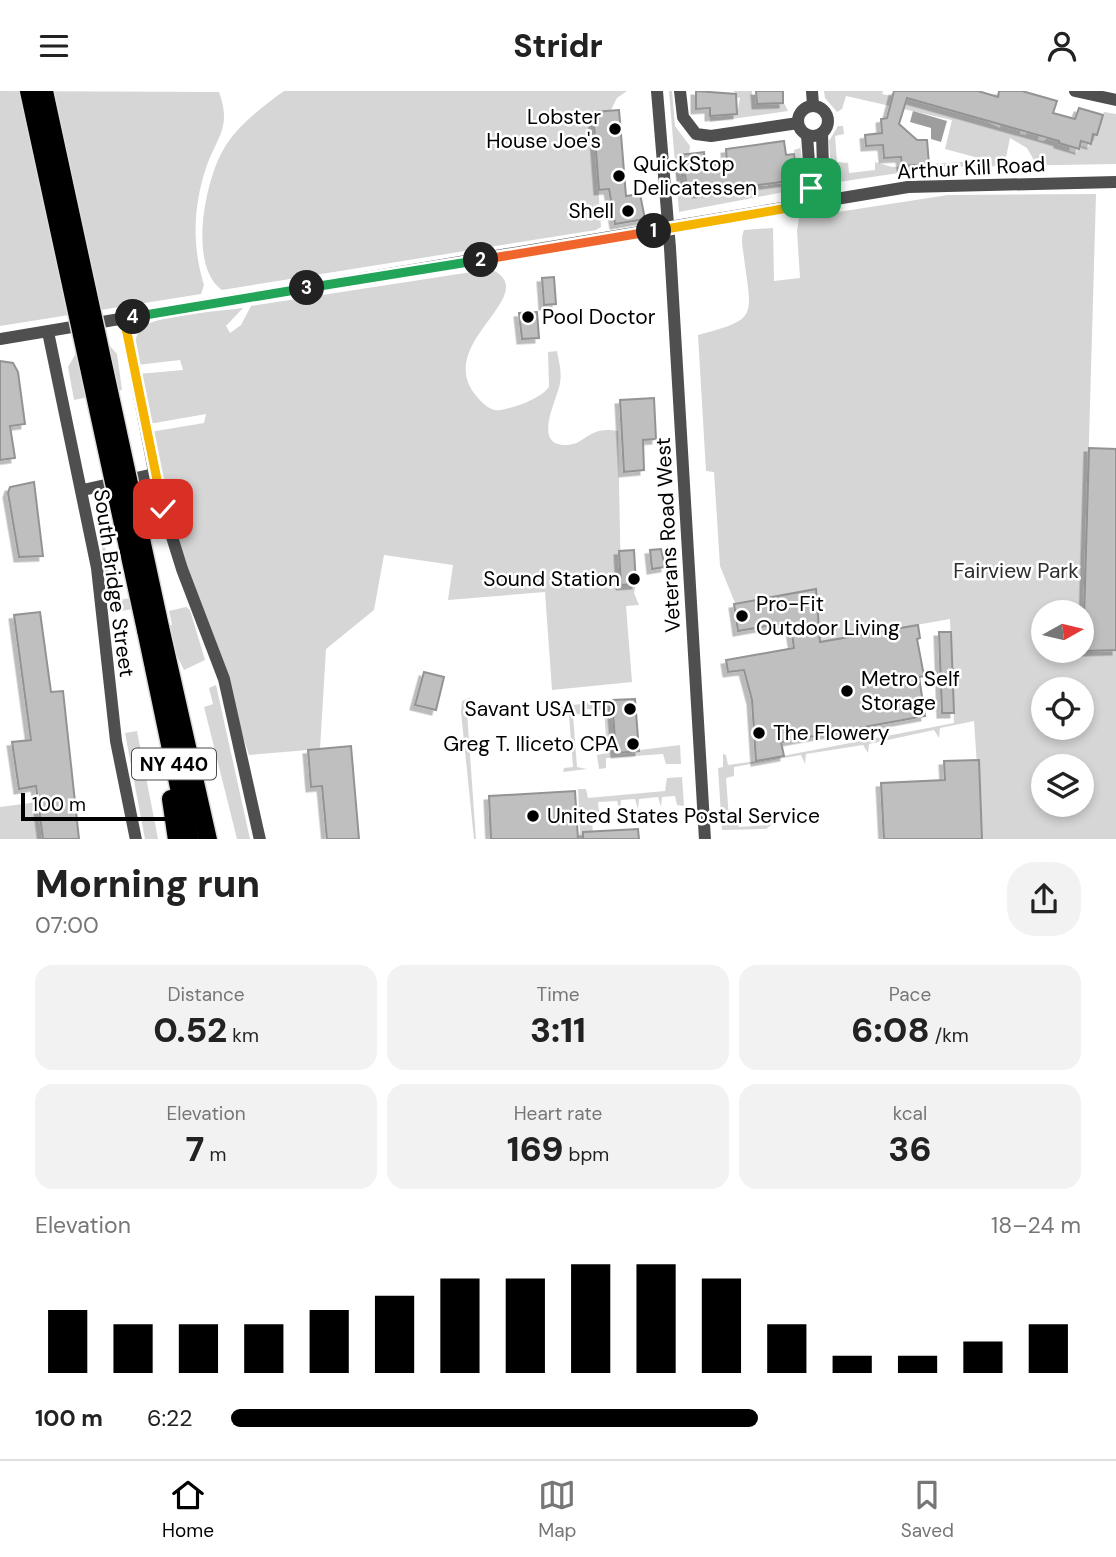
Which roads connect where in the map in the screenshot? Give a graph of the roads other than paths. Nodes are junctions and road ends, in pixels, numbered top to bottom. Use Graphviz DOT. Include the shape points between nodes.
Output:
graph roads {
  1 [pos="29,91"];
  2 [pos="44,91"];
  3 [pos="657,91"];
  4 [pos="680,91"];
  5 [pos="812,91"];
  6 [pos="1075,91"];
  7 [pos="1116,100"];
  8 [pos="813,106"];
  9 [pos="798,123"];
  10 [pos="815,134"];
  11 [pos="1116,182"];
  12 [pos="818,203"];
  13 [pos="668,229"];
  14 [pos="124,318"];
  15 [pos="48,332"];
  16 [pos="0,339"];
  17 [pos="154,474"];
  18 [pos="83,490"];
  19 [pos="153,629"];
  20 [pos="158,688"];
  21 [pos="195,783"];
  22 [pos="136,839"];
  23 [pos="177,839"];
  24 [pos="190,839"];
  25 [pos="208,839"];
  26 [pos="215,839"];
  27 [pos="260,839"];
  28 [pos="705,839"];
  1 -- 19 [label="highway, NY 440, bridge"];
  2 -- 19 [label="highway, NY 440, bridge"];
  3 -- 13 [label="street, Veterans Road West"];
  4 -- 9 [label="street" via="683,117 696,134 711,136"];
  5 -- 8 [label="street"];
  6 -- 7 [label="street"];
  8 -- 9 [label="street" via="801,111"];
  8 -- 10 [label="street" via="828,117 827,126"];
  9 -- 10 [label="street"];
  10 -- 12 [label="street"];
  10 -- 12 [label="street" via="822,174"];
  11 -- 12 [label="street, Arthur Kill Road" via="946,184"];
  12 -- 13 [label="street, Arthur Kill Road"];
  13 -- 14 [label="street, Arthur Kill Road"];
  13 -- 28 [label="street, Veterans Road West"];
  14 -- 15 [label="street, Arthur Kill Road"];
  14 -- 17 [label="street"];
  15 -- 16 [label="street, Arthur Kill Road"];
  15 -- 18 [label="street, South Bridge Street"];
  17 -- 18 [label="street"];
  17 -- 27 [label="street" via="182,569 224,679"];
  18 -- 22 [label="street, South Bridge Street" via="97,568 116,741"];
  19 -- 20 [label="highway, NY 440"];
  19 -- 21 [label="highway, NY 440"];
  20 -- 23 [label="highway"];
  20 -- 24 [label="highway, NY 440"];
  21 -- 25 [label="highway, NY 440"];
  21 -- 26 [label="highway"];
}
